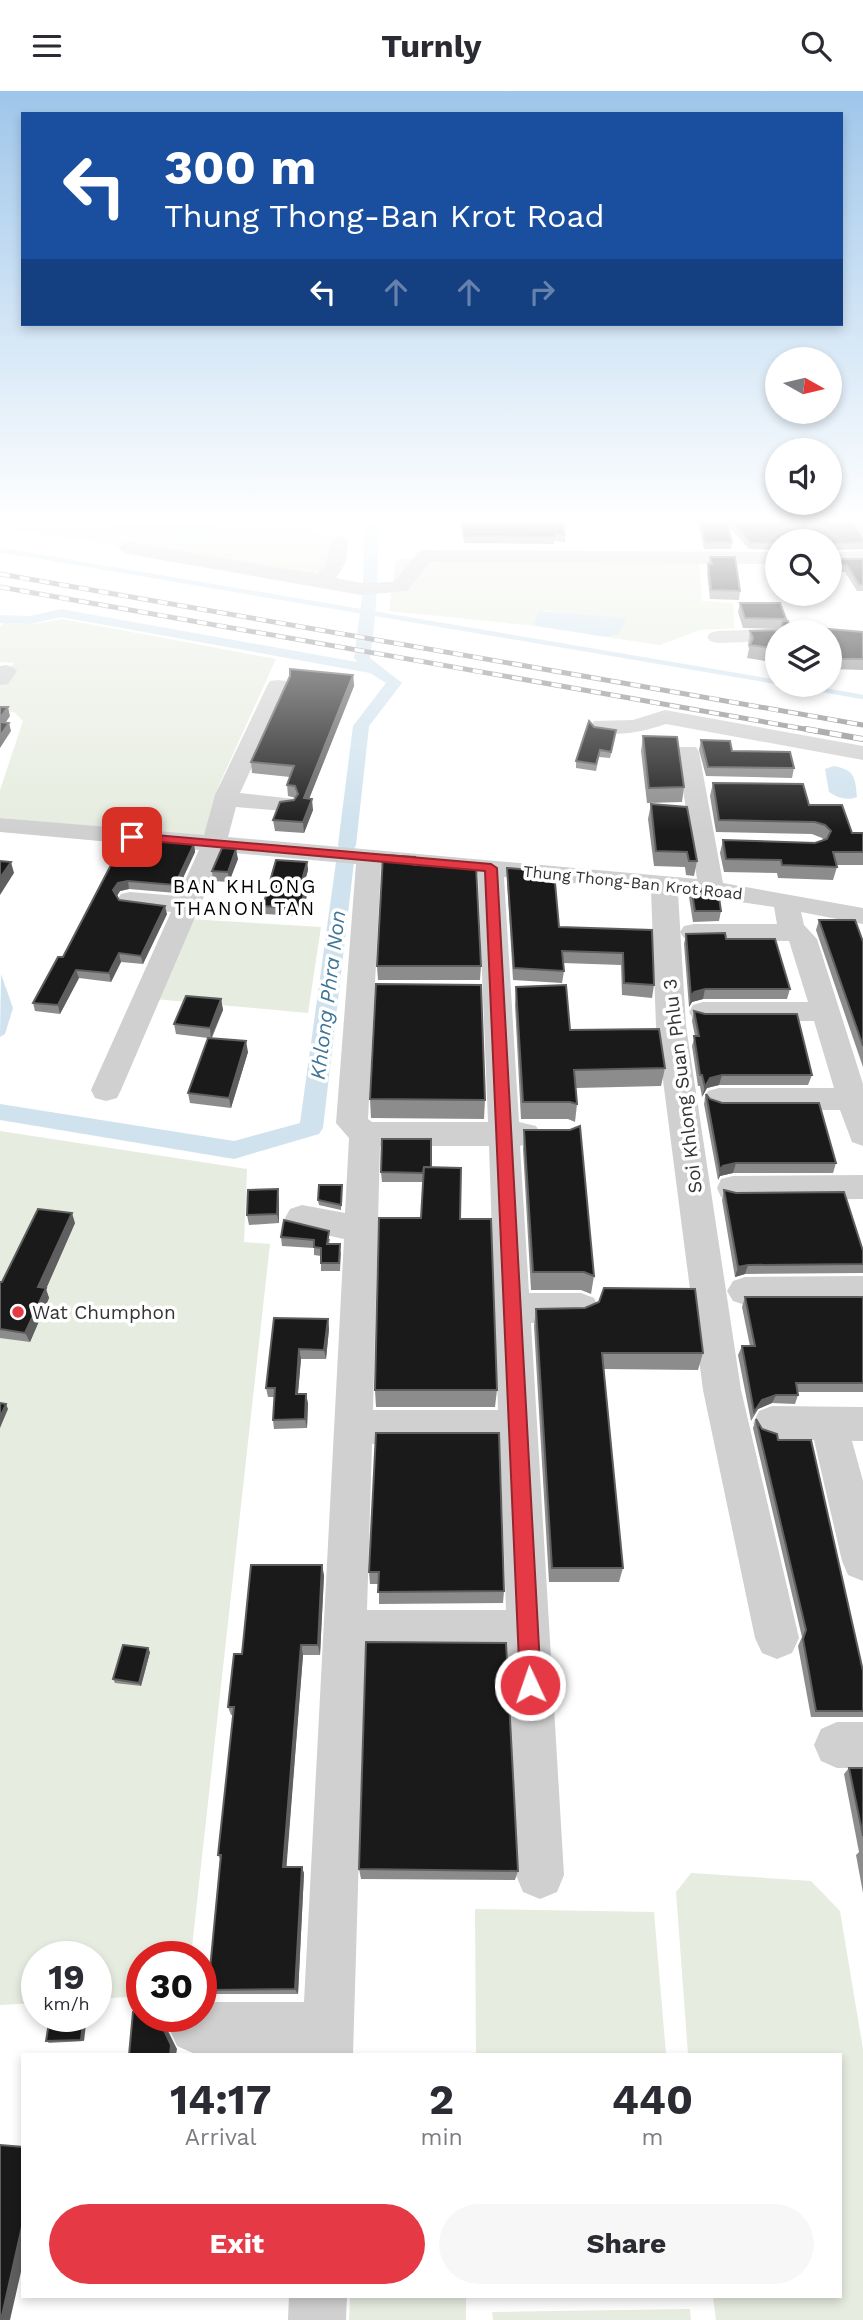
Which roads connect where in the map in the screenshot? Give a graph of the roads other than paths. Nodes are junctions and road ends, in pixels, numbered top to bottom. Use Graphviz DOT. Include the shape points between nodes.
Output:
graph roads {
  1 [pos="765,636"];
  2 [pos="717,638"];
  3 [pos="278,686"];
  4 [pos="602,726"];
  5 [pos="688,752"];
  6 [pos="863,753"];
  7 [pos="694,786"];
  8 [pos="719,786"];
  9 [pos="227,799"];
  10 [pos="285,804"];
  11 [pos="674,812"];
  12 [pos="699,813"];
  13 [pos="0,825"];
  14 [pos="704,842"];
  15 [pos="731,843"];
  16 [pos="214,844"];
  17 [pos="369,858"];
  18 [pos="491,868"];
  19 [pos="664,883"];
  20 [pos="711,888"];
  21 [pos="130,900"];
  22 [pos="188,905"];
  23 [pos="855,914"];
  24 [pos="798,922"];
  25 [pos="694,932"];
  26 [pos="825,1011"];
  27 [pos="703,1012"];
  28 [pos="106,1090"];
  29 [pos="719,1099"];
  30 [pos="852,1099"];
  31 [pos="365,1134"];
  32 [pos="504,1134"];
  33 [pos="555,1134"];
  34 [pos="863,1134"];
  35 [pos="863,1187"];
  36 [pos="733,1188"];
  37 [pos="302,1218"];
  38 [pos="361,1229"];
  39 [pos="711,1290"];
  40 [pos="863,1290"];
  41 [pos="512,1308"];
  42 [pos="582,1308"];
  43 [pos="772,1423"];
  44 [pos="846,1424"];
  45 [pos="353,1427"];
  46 [pos="518,1427"];
  47 [pos="863,1561"];
  48 [pos="345,1631"];
  49 [pos="528,1631"];
  50 [pos="777,1638"];
  51 [pos="540,1875"];
  52 [pos="217,2030"];
  53 [pos="328,2041"];
  54 [pos="318,2298"];
  55 [pos="317,2320"];
  1 -- 2 [label="street"];
  3 -- 9 [label="street"];
  4 -- 6 [label="street" via="635,727 665,717"];
  5 -- 7 [label="street"];
  7 -- 8 [label="street"];
  7 -- 12 [label="street"];
  9 -- 10 [label="street"];
  9 -- 16 [label="street"];
  11 -- 12 [label="street"];
  12 -- 14 [label="street"];
  13 -- 16 [label="street, Thung Thong-Ban Krot Road"];
  14 -- 15 [label="street"];
  14 -- 20 [label="street"];
  16 -- 17 [label="street, Thung Thong-Ban Krot Road"];
  16 -- 22 [label="street"];
  17 -- 18 [label="street, Thung Thong-Ban Krot Road"];
  17 -- 31 [label="street" via="374,992 352,1123"];
  18 -- 19 [label="street, Thung Thong-Ban Krot Road"];
  18 -- 32 [label="street"];
  19 -- 20 [label="street, Thung Thong-Ban Krot Road"];
  19 -- 39 [label="street, Soi Khlong Suan Phlu 3" via="671,1025"];
  20 -- 24 [label="street, Thung Thong-Ban Krot Road"];
  21 -- 22 [label="street"];
  22 -- 28 [label="street"];
  23 -- 24 [label="street, Thung Thong-Ban Krot Road"];
  24 -- 25 [label="street"];
  24 -- 26 [label="street"];
  26 -- 27 [label="street"];
  26 -- 30 [label="street"];
  29 -- 30 [label="street"];
  30 -- 34 [label="street"];
  31 -- 32 [label="street"];
  31 -- 38 [label="street"];
  32 -- 33 [label="street"];
  32 -- 41 [label="street"];
  35 -- 36 [label="street"];
  37 -- 38 [label="street"];
  38 -- 45 [label="street"];
  39 -- 40 [label="street"];
  39 -- 50 [label="street, Soi Khlong Suan Phlu 3" via="722,1390"];
  41 -- 42 [label="street"];
  41 -- 46 [label="street"];
  43 -- 44 [label="street"];
  44 -- 47 [label="street"];
  45 -- 46 [label="street"];
  45 -- 48 [label="street"];
  46 -- 49 [label="street"];
  48 -- 49 [label="street"];
  48 -- 53 [label="street"];
  49 -- 51 [label="street"];
  52 -- 53 [label="street"];
  54 -- 55 [label="street"];
}
